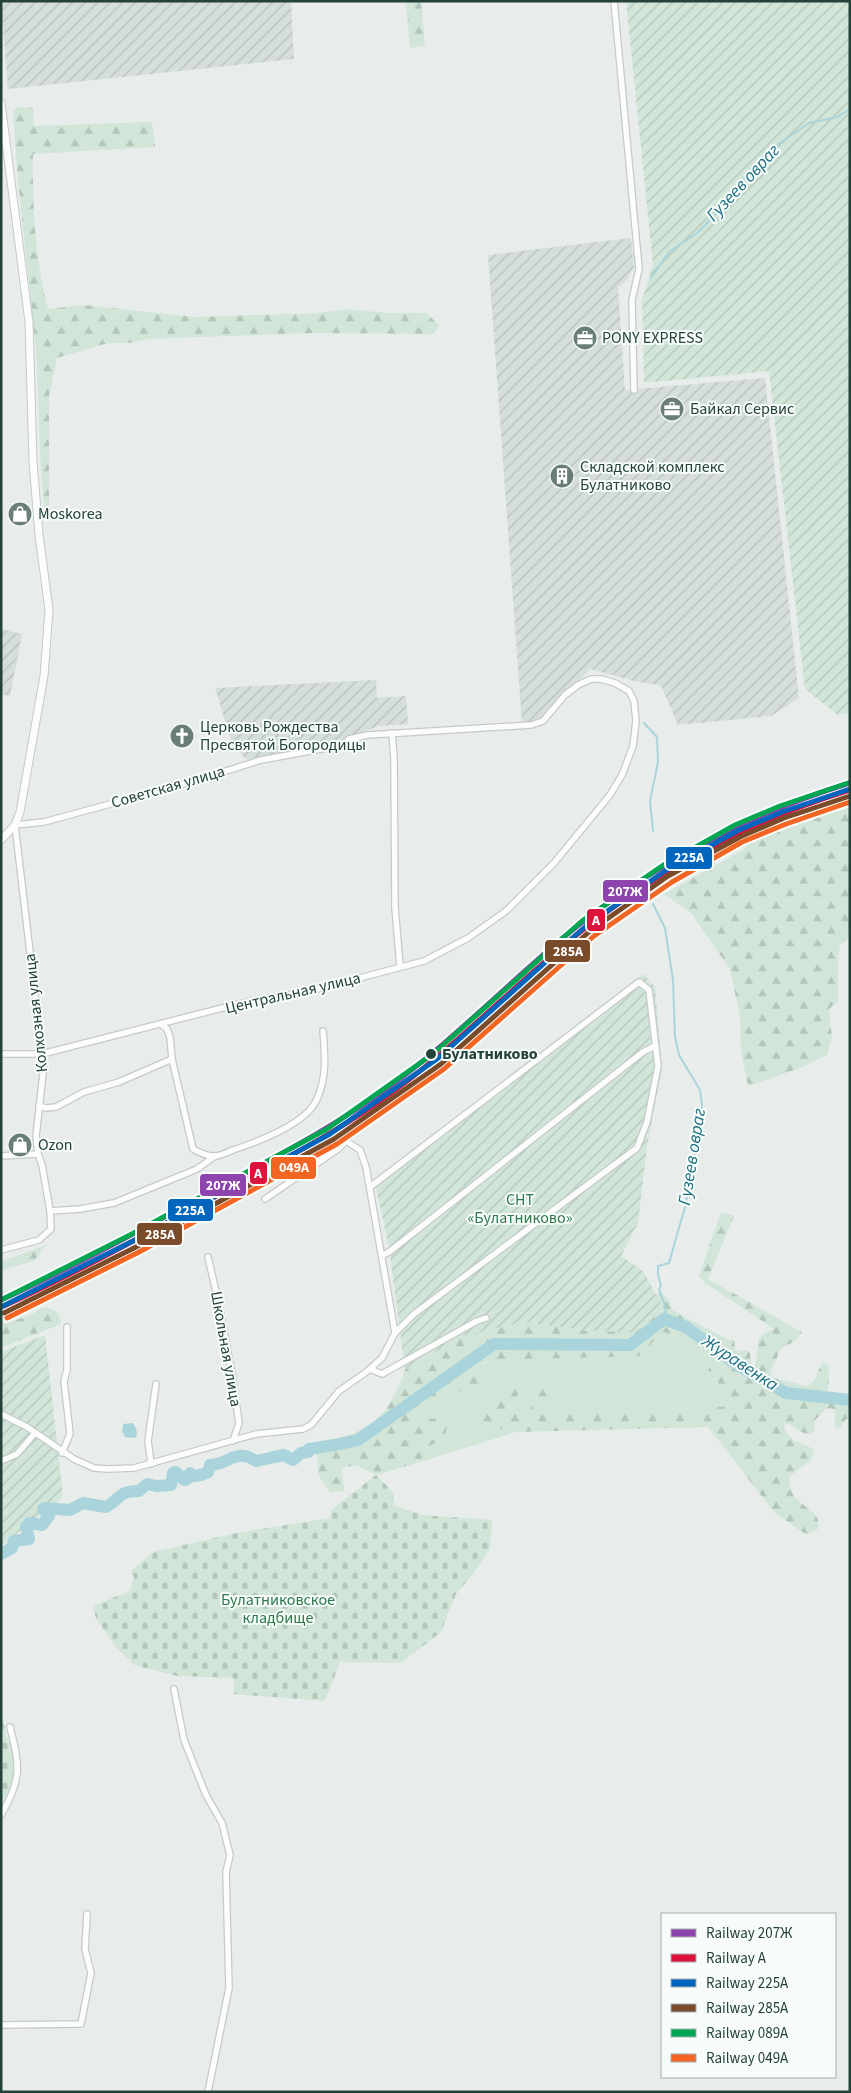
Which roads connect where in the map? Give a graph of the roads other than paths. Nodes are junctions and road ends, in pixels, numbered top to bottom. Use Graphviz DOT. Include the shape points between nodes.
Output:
graph roads {
  1 [pos="614,1"];
  2 [pos="1,103"];
  3 [pos="634,390"];
  4 [pos="392,732"];
  5 [pos="15,825"];
  6 [pos="1,840"];
  7 [pos="400,967"];
  8 [pos="162,1024"];
  9 [pos="323,1031"];
  10 [pos="655,1046"];
  11 [pos="1,1054"];
  12 [pos="42,1054"];
  13 [pos="172,1059"];
  14 [pos="39,1106"];
  15 [pos="38,1154"];
  16 [pos="1,1156"];
  17 [pos="215,1156"];
  18 [pos="370,1187"];
  19 [pos="266,1199"];
  20 [pos="50,1210"];
  21 [pos="1,1250"];
  22 [pos="383,1254"];
  23 [pos="208,1257"];
  24 [pos="486,1318"];
  25 [pos="67,1327"];
  26 [pos="395,1333"];
  27 [pos="373,1367"];
  28 [pos="156,1384"];
  29 [pos="1,1414"];
  30 [pos="35,1432"];
  31 [pos="233,1441"];
  32 [pos="62,1453"];
  33 [pos="1,1461"];
  34 [pos="151,1464"];
  35 [pos="174,1689"];
  36 [pos="10,1727"];
  37 [pos="1,1815"];
  38 [pos="87,1914"];
  39 [pos="1,2025"];
  40 [pos="208,2092"];
  1 -- 3 [label="street" via="639,268 632,300"];
  2 -- 5 [label="street" via="29,322 34,478 49,610 44,676"];
  4 -- 5 [label="street, Советская улица" via="261,760 44,822"];
  4 -- 7 [label="street" via="395,907"];
  4 -- 7 [label="street, Центральная улица" via="531,725 543,721 565,695 591,679 602,679 629,691 634,701 636,721 633,746 622,775 610,795 554,863 506,911 468,938 424,961"];
  5 -- 6 [label="street"];
  5 -- 12 [label="street, Колхозная улица"];
  7 -- 8 [label="street, Центральная улица"];
  8 -- 12 [label="street, Центральная улица"];
  8 -- 13 [label="street" via="170,1037"];
  9 -- 17 [label="street" via="324,1076 317,1101 307,1113 251,1144"];
  10 -- 18 [label="street" via="649,990 639,982"];
  10 -- 22 [label="street"];
  10 -- 26 [label="street" via="658,1066 637,1148 414,1314"];
  11 -- 12 [label="street, Центральная улица"];
  12 -- 14 [label="street, Колхозная улица" via="44,1064"];
  13 -- 14 [label="street" via="119,1082 84,1092 56,1107"];
  13 -- 17 [label="street" via="193,1149"];
  14 -- 15 [label="street, Колхозная улица"];
  15 -- 16 [label="street"];
  15 -- 20 [label="street, Колхозная улица"];
  17 -- 20 [label="street" via="197,1169 114,1204"];
  18 -- 19 [label="street" via="360,1150 346,1141"];
  18 -- 22 [label="street"];
  20 -- 21 [label="street, Колхозная улица" via="51,1229 39,1240"];
  22 -- 26 [label="street"];
  23 -- 31 [label="street, Школьная улица" via="239,1423"];
  24 -- 27 [label="street" via="382,1374 372,1370"];
  25 -- 32 [label="street" via="64,1381 70,1434"];
  26 -- 27 [label="street" via="382,1358"];
  27 -- 31 [label="street" via="339,1391 311,1425"];
  28 -- 34 [label="street" via="148,1442"];
  29 -- 30 [label="street"];
  30 -- 32 [label="street"];
  30 -- 33 [label="street" via="17,1454"];
  31 -- 34 [label="street"];
  32 -- 34 [label="street" via="94,1468 134,1468"];
  35 -- 40 [label="street" via="184,1740 206,1796 222,1823 230,1855 226,1872 229,1988"];
  36 -- 37 [label="street" via="15,1745 17,1781"];
  38 -- 39 [label="street" via="85,1949 91,1973 81,2024"];
}
